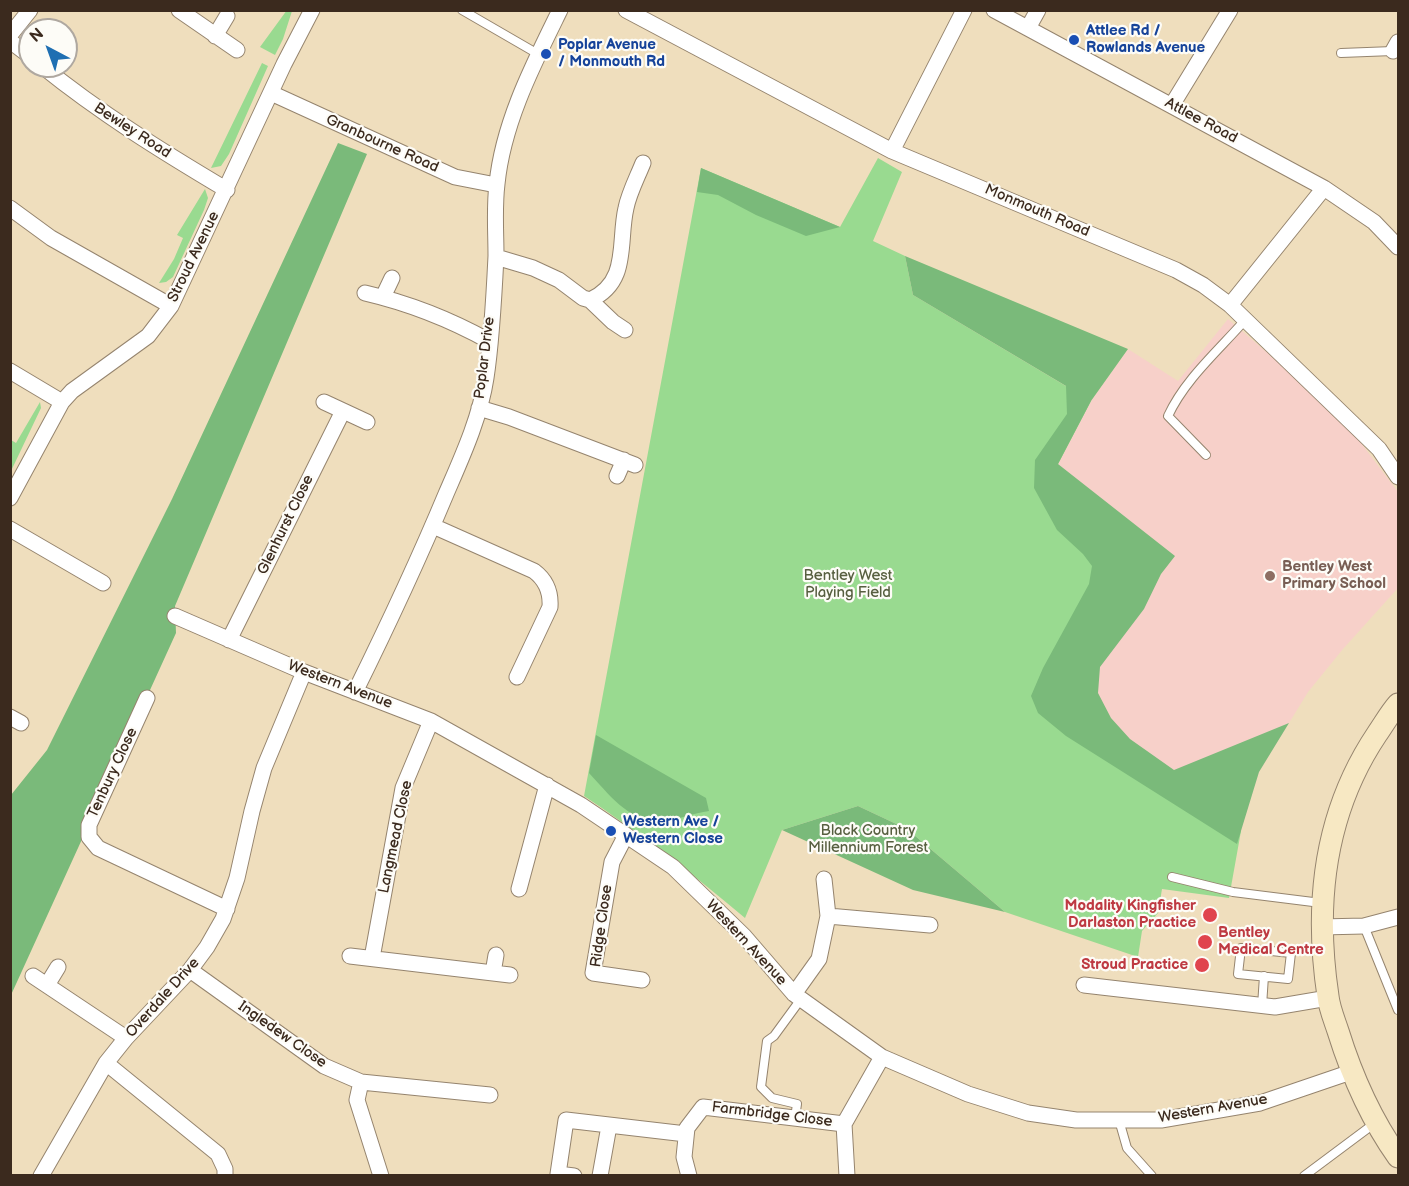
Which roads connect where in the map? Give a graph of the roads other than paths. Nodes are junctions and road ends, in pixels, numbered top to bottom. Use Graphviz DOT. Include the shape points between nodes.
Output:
graph roads {
  1 [pos="30,10"];
  2 [pos="179,10"];
  3 [pos="312,10"];
  4 [pos="462,10"];
  5 [pos="560,10"];
  6 [pos="626,10"];
  7 [pos="964,10"];
  8 [pos="994,10"];
  9 [pos="1038,10"];
  10 [pos="1230,10"];
  11 [pos="227,16"];
  12 [pos="1028,28"];
  13 [pos="10,35"];
  14 [pos="215,36"];
  15 [pos="1396,47"];
  16 [pos="237,50"];
  17 [pos="1341,53"];
  18 [pos="538,54"];
  19 [pos="56,78"];
  20 [pos="271,93"];
  21 [pos="1172,105"];
  22 [pos="892,151"];
  23 [pos="643,163"];
  24 [pos="496,185"];
  25 [pos="1324,188"];
  26 [pos="227,190"];
  27 [pos="10,208"];
  28 [pos="1398,247"];
  29 [pos="496,257"];
  30 [pos="392,278"];
  31 [pos="365,293"];
  32 [pos="383,297"];
  33 [pos="590,300"];
  34 [pos="1230,305"];
  35 [pos="171,306"];
  36 [pos="1246,319"];
  37 [pos="625,330"];
  38 [pos="489,341"];
  39 [pos="10,371"];
  40 [pos="62,402"];
  41 [pos="324,402"];
  42 [pos="479,408"];
  43 [pos="343,411"];
  44 [pos="367,422"];
  45 [pos="1206,455"];
  46 [pos="617,476"];
  47 [pos="1398,477"];
  48 [pos="10,498"];
  49 [pos="433,526"];
  50 [pos="10,529"];
  51 [pos="103,583"];
  52 [pos="175,616"];
  53 [pos="228,640"];
  54 [pos="304,672"];
  55 [pos="517,677"];
  56 [pos="355,692"];
  57 [pos="147,698"];
  58 [pos="1398,704"];
  59 [pos="431,720"];
  60 [pos="548,785"];
  61 [pos="626,835"];
  62 [pos="1172,877"];
  63 [pos="824,879"];
  64 [pos="519,889"];
  65 [pos="1323,903"];
  66 [pos="227,909"];
  67 [pos="828,915"];
  68 [pos="1398,917"];
  69 [pos="930,925"];
  70 [pos="1364,926"];
  71 [pos="1321,927"];
  72 [pos="496,955"];
  73 [pos="350,956"];
  74 [pos="372,958"];
  75 [pos="58,967"];
  76 [pos="190,970"];
  77 [pos="494,972"];
  78 [pos="510,975"];
  79 [pos="33,976"];
  80 [pos="1264,976"];
  81 [pos="642,980"];
  82 [pos="47,985"];
  83 [pos="1083,985"];
  84 [pos="797,996"];
  85 [pos="1328,998"];
  86 [pos="1262,1006"];
  87 [pos="1398,1010"];
  88 [pos="126,1038"];
  89 [pos="882,1058"];
  90 [pos="106,1063"];
  91 [pos="1351,1072"];
  92 [pos="361,1082"];
  93 [pos="490,1095"];
  94 [pos="795,1118"];
  95 [pos="1119,1120"];
  96 [pos="1377,1122"];
  97 [pos="844,1124"];
  98 [pos="609,1126"];
  99 [pos="687,1134"];
  100 [pos="1393,1146"];
  101 [pos="40,1176"];
  102 [pos="225,1176"];
  103 [pos="381,1176"];
  104 [pos="573,1176"];
  105 [pos="600,1176"];
  106 [pos="689,1176"];
  107 [pos="848,1176"];
  108 [pos="1152,1176"];
  109 [pos="1304,1176"];
  1 -- 13 [label="street"];
  2 -- 14 [label="street"];
  3 -- 20 [label="street, Stroud Avenue"];
  4 -- 18 [label="lane"];
  5 -- 18 [label="street, Poplar Drive"];
  6 -- 22 [label="street, Monmouth Road"];
  7 -- 22 [label="street"];
  8 -- 12 [label="street, Attlee Road"];
  9 -- 12 [label="street"];
  10 -- 21 [label="street"];
  11 -- 14 [label="street"];
  12 -- 21 [label="street, Attlee Road"];
  14 -- 16 [label="street"];
  15 -- 17 [label="lane"];
  18 -- 24 [label="street, Poplar Drive" via="503,146"];
  19 -- 26 [label="street, Bewley Road" via="145,141"];
  20 -- 24 [label="street, Granbourne Road" via="455,177"];
  20 -- 26 [label="street, Stroud Avenue"];
  21 -- 25 [label="street, Attlee Road"];
  22 -- 34 [label="street, Monmouth Road" via="1176,270"];
  23 -- 33 [label="street" via="626,207 616,274 600,295"];
  24 -- 29 [label="street, Poplar Drive"];
  25 -- 28 [label="street, Attlee Road" via="1374,222"];
  25 -- 34 [label="street"];
  26 -- 35 [label="street, Stroud Avenue"];
  27 -- 35 [label="street" via="51,238"];
  29 -- 33 [label="street" via="533,268"];
  29 -- 38 [label="street, Poplar Drive"];
  30 -- 32 [label="street"];
  31 -- 32 [label="street"];
  32 -- 38 [label="street"];
  33 -- 37 [label="street"];
  34 -- 36 [label="street, Monmouth Road"];
  35 -- 40 [label="street, Stroud Avenue" via="148,336"];
  36 -- 45 [label="lane" via="1185,388 1168,416"];
  36 -- 47 [label="street, Monmouth Road" via="1379,449"];
  38 -- 42 [label="street, Poplar Drive"];
  39 -- 40 [label="street"];
  40 -- 48 [label="street, Stroud Avenue"];
  41 -- 43 [label="street"];
  42 -- 46 [label="street" via="629,463"];
  42 -- 49 [label="street, Poplar Drive"];
  43 -- 44 [label="street"];
  43 -- 53 [label="street, Glenhurst Close"];
  49 -- 55 [label="street" via="542,577 550,597 549,607"];
  49 -- 56 [label="street, Poplar Drive"];
  50 -- 51 [label="street"];
  52 -- 53 [label="street, Western Avenue"];
  53 -- 54 [label="street, Western Avenue"];
  54 -- 56 [label="street, Western Avenue"];
  54 -- 66 [label="street, Overdale Drive" via="264,768"];
  56 -- 59 [label="street, Western Avenue"];
  57 -- 66 [label="street, Tenbury Close" via="89,825 89,837 98,848"];
  58 -- 65 [label="street" via="1347,787 1326,855"];
  59 -- 60 [label="street, Western Avenue"];
  59 -- 74 [label="street, Langmead Close" via="403,788"];
  60 -- 61 [label="street, Western Avenue"];
  60 -- 64 [label="street"];
  61 -- 81 [label="street, Ridge Close" via="612,862 593,973"];
  61 -- 84 [label="street, Western Avenue" via="673,867 744,936"];
  62 -- 65 [label="lane" via="1233,892"];
  63 -- 67 [label="street"];
  65 -- 71 [label="street"];
  66 -- 76 [label="street, Overdale Drive"];
  67 -- 69 [label="street"];
  67 -- 84 [label="street" via="819,958"];
  68 -- 70 [label="street"];
  70 -- 71 [label="street"];
  70 -- 87 [label="lane"];
  71 -- 85 [label="street"];
  72 -- 77 [label="street"];
  73 -- 74 [label="street"];
  74 -- 77 [label="street"];
  75 -- 82 [label="street"];
  76 -- 88 [label="street, Overdale Drive"];
  76 -- 92 [label="street, Ingledew Close" via="324,1066"];
  77 -- 78 [label="street"];
  79 -- 82 [label="street"];
  80 -- 80 [label="lane" via="1238,974 1241,948 1291,953 1288,979"];
  80 -- 86 [label="lane"];
  82 -- 88 [label="street"];
  83 -- 86 [label="street"];
  84 -- 89 [label="street, Western Avenue"];
  84 -- 94 [label="lane" via="768,1041 761,1087 772,1098 797,1104"];
  85 -- 86 [label="street"];
  85 -- 91 [label="street"];
  88 -- 90 [label="street, Overdale Drive"];
  89 -- 95 [label="street, Western Avenue" via="968,1094 1028,1113 1076,1120"];
  89 -- 97 [label="street"];
  90 -- 101 [label="street, Overdale Drive"];
  90 -- 102 [label="street" via="218,1154"];
  91 -- 95 [label="street, Western Avenue" via="1260,1103 1161,1120"];
  91 -- 96 [label="street"];
  92 -- 93 [label="street, Ingledew Close"];
  92 -- 103 [label="street" via="357,1100"];
  94 -- 97 [label="street, Farmbridge Close"];
  94 -- 99 [label="street, Farmbridge Close" via="703,1107 687,1128"];
  95 -- 108 [label="lane" via="1127,1148"];
  96 -- 100 [label="street"];
  96 -- 109 [label="lane"];
  97 -- 107 [label="street"];
  98 -- 99 [label="street"];
  98 -- 104 [label="street" via="566,1120 558,1174"];
  98 -- 105 [label="street"];
  99 -- 106 [label="street, Farmbridge Close" via="684,1157"];
}
